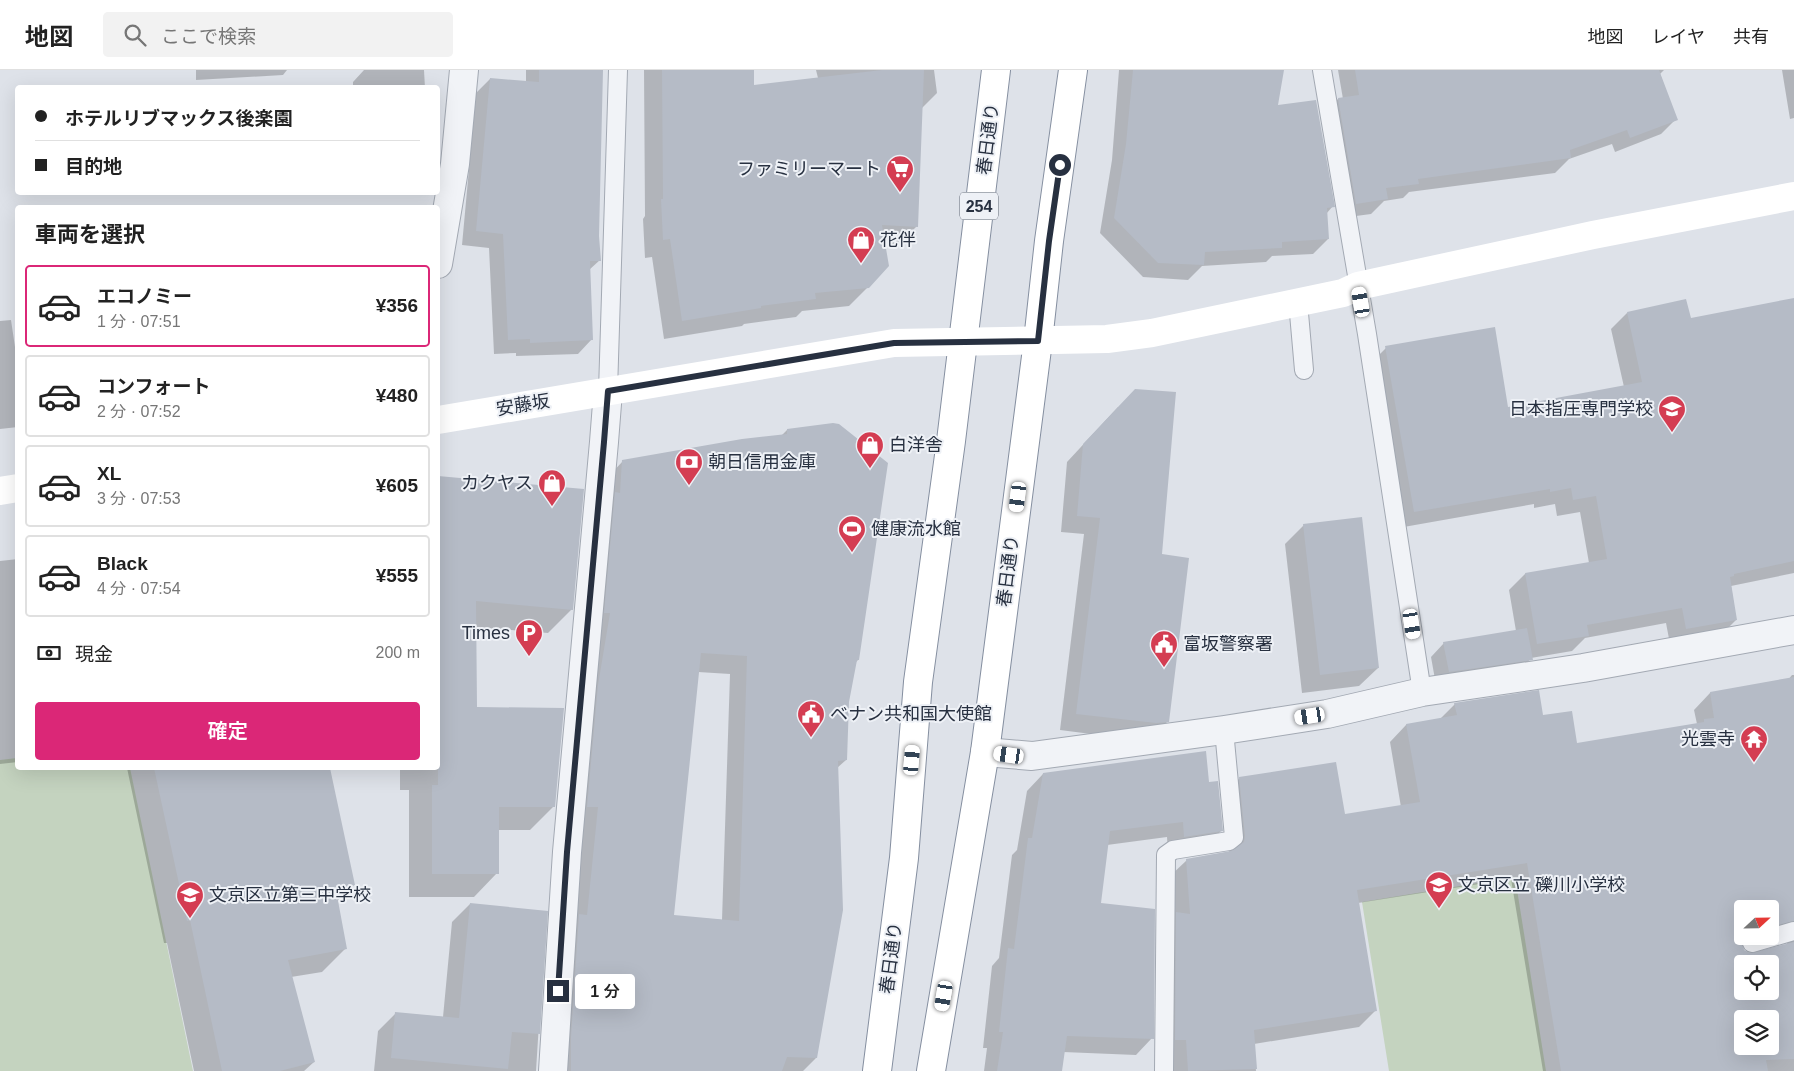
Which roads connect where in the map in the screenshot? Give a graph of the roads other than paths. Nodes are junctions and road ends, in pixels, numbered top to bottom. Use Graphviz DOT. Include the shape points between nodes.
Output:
graph roads {
  1 [pos="464,70"];
  2 [pos="618,70"];
  3 [pos="996,70"];
  4 [pos="1073,70"];
  5 [pos="1322,70"];
  6 [pos="1794,196"];
  7 [pos="440,252"];
  8 [pos="1358,286"];
  9 [pos="1298,302"];
  10 [pos="1038,341"];
  11 [pos="962,342"];
  12 [pos="1304,370"];
  13 [pos="608,391"];
  14 [pos="440,420"];
  15 [pos="15,488"];
  16 [pos="0,491"];
  17 [pos="1794,630"];
  18 [pos="1422,692"];
  19 [pos="1224,730"];
  20 [pos="985,752"];
  21 [pos="1794,931"];
  22 [pos="1779,935"];
  23 [pos="553,1071"];
  24 [pos="876,1071"];
  25 [pos="931,1071"];
  26 [pos="1164,1071"];
  1 -- 7 [label="street"];
  2 -- 13 [label="lane"];
  3 -- 11 [label="main road, 春日通り / 254"];
  4 -- 10 [label="main road, 春日通り"];
  5 -- 8 [label="lane"];
  6 -- 8 [label="main road, 安藤坂"];
  8 -- 9 [label="main road, 安藤坂" via="1342,293"];
  8 -- 18 [label="lane"];
  9 -- 10 [label="main road, 安藤坂" via="1152,333 1107,339"];
  9 -- 12 [label="lane"];
  10 -- 11 [label="main road, 安藤坂"];
  10 -- 20 [label="main road, 春日通り"];
  11 -- 13 [label="main road, 安藤坂" via="894,343"];
  11 -- 24 [label="main road, 春日通り / 254" via="918,682 904,858"];
  13 -- 14 [label="main road, 安藤坂"];
  13 -- 23 [label="street" via="567,852"];
  15 -- 16 [label="main road"];
  17 -- 18 [label="street"];
  18 -- 19 [label="street" via="1327,714"];
  19 -- 20 [label="street" via="1032,756"];
  19 -- 26 [label="lane" via="1234,837 1228,841 1172,850 1166,855"];
  20 -- 25 [label="main road, 春日通り"];
  21 -- 22 [label="lane"];
}
